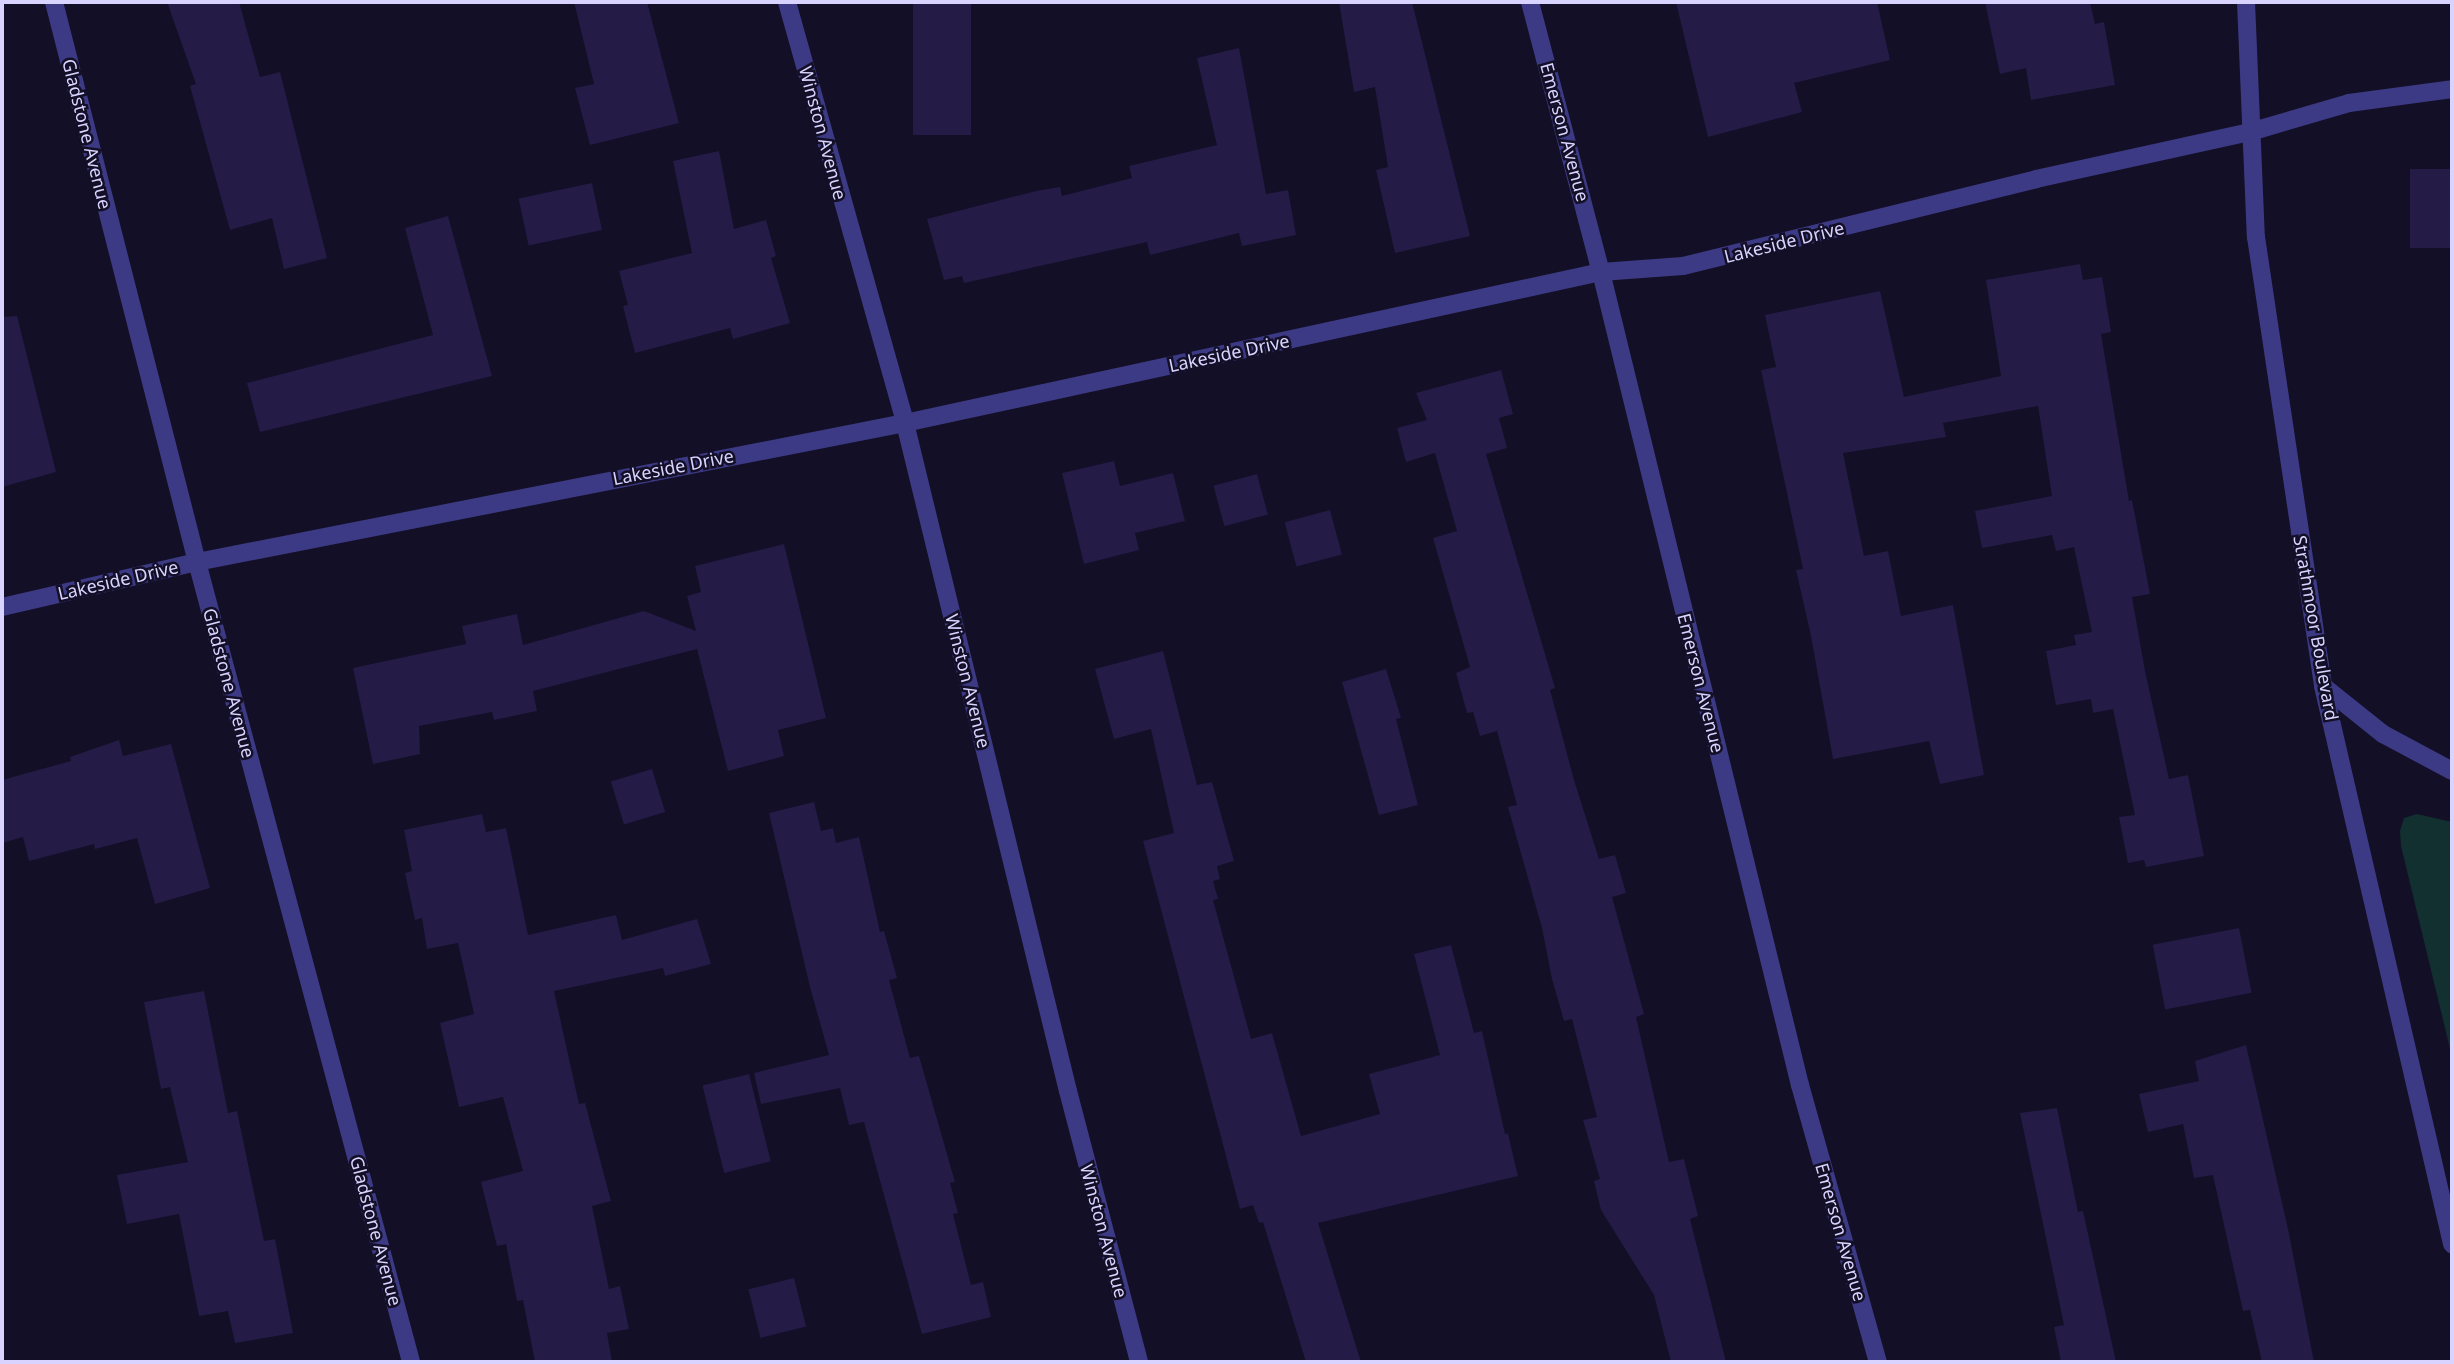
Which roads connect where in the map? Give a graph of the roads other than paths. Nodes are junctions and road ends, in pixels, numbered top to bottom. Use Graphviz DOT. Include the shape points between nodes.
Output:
graph roads {
  1 [pos="54,2"];
  2 [pos="787,2"];
  3 [pos="1530,2"];
  4 [pos="2246,2"];
  5 [pos="2452,89"];
  6 [pos="2250,132"];
  7 [pos="1601,272"];
  8 [pos="905,423"];
  9 [pos="197,562"];
  10 [pos="2,607"];
  11 [pos="2323,686"];
  12 [pos="2452,771"];
  13 [pos="2446,1175"];
  14 [pos="2452,1244"];
  15 [pos="411,1362"];
  16 [pos="1139,1362"];
  17 [pos="1878,1362"];
  1 -- 9 [label="street, Gladstone Avenue"];
  2 -- 8 [label="street, Winston Avenue"];
  3 -- 7 [label="street, Emerson Avenue"];
  4 -- 6 [label="street, Strathmoor Boulevard"];
  5 -- 6 [label="street, Lakeside Drive" via="2349,103"];
  6 -- 7 [label="street, Lakeside Drive" via="1683,266"];
  6 -- 11 [label="street, Strathmoor Boulevard" via="2256,237"];
  7 -- 8 [label="street, Lakeside Drive"];
  7 -- 17 [label="street, Emerson Avenue" via="1800,1085"];
  8 -- 9 [label="street, Lakeside Drive"];
  8 -- 16 [label="street, Winston Avenue"];
  9 -- 10 [label="street, Lakeside Drive"];
  9 -- 15 [label="street, Gladstone Avenue"];
  11 -- 12 [label="street" via="2382,734"];
  11 -- 13 [label="street, Strathmoor Boulevard"];
  13 -- 14 [label="street, Strathmoor Boulevard"];
}
